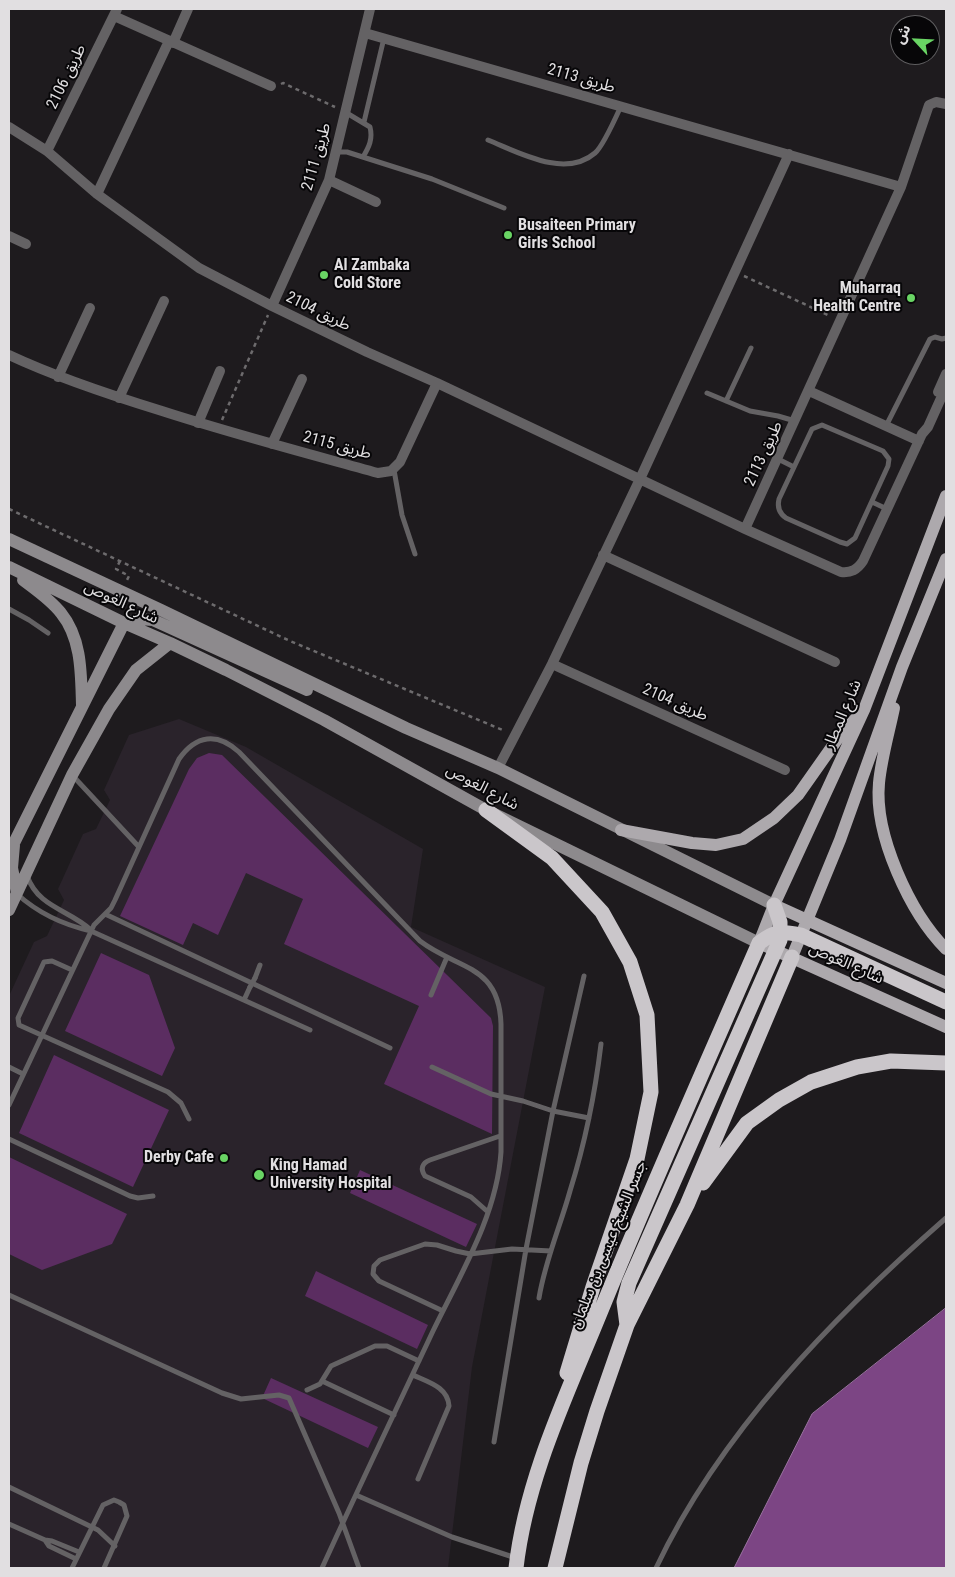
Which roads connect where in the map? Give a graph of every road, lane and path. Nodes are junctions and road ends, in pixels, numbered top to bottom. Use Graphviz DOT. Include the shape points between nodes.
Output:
graph roads {
  1 [pos="188,9"];
  2 [pos="370,9"];
  3 [pos="115,12"];
  4 [pos="364,33"];
  5 [pos="384,38"];
  6 [pos="171,42"];
  7 [pos="271,86"];
  8 [pos="946,104"];
  9 [pos="621,106"];
  10 [pos="345,112"];
  11 [pos="364,122"];
  12 [pos="9,127"];
  13 [pos="488,140"];
  14 [pos="47,152"];
  15 [pos="337,152"];
  16 [pos="789,154"];
  17 [pos="363,157"];
  18 [pos="329,180"];
  19 [pos="900,187"];
  20 [pos="97,194"];
  21 [pos="376,202"];
  22 [pos="504,208"];
  23 [pos="9,236"];
  24 [pos="26,244"];
  25 [pos="736,273"];
  26 [pos="164,301"];
  27 [pos="272,306"];
  28 [pos="90,308"];
  29 [pos="841,321"];
  30 [pos="946,338"];
  31 [pos="751,348"];
  32 [pos="9,355"];
  33 [pos="220,371"];
  34 [pos="946,374"];
  35 [pos="58,377"];
  36 [pos="302,379"];
  37 [pos="437,383"];
  38 [pos="946,387"];
  39 [pos="809,391"];
  40 [pos="707,393"];
  41 [pos="119,398"];
  42 [pos="726,401"];
  43 [pos="795,422"];
  44 [pos="198,423"];
  45 [pos="886,426"];
  46 [pos="218,429"];
  47 [pos="920,438"];
  48 [pos="272,444"];
  49 [pos="778,459"];
  50 [pos="794,467"];
  51 [pos="394,469"];
  52 [pos="640,479"];
  53 [pos="946,496"];
  54 [pos="872,502"];
  55 [pos="9,509"];
  56 [pos="888,509"];
  57 [pos="745,529"];
  58 [pos="9,539"];
  59 [pos="415,554"];
  60 [pos="603,555"];
  61 [pos="946,558"];
  62 [pos="120,561"];
  63 [pos="9,568"];
  64 [pos="943,571"];
  65 [pos="121,591"];
  66 [pos="9,609"];
  67 [pos="124,623"];
  68 [pos="48,633"];
  69 [pos="170,643"];
  70 [pos="835,662"];
  71 [pos="552,664"];
  72 [pos="902,667"];
  73 [pos="82,709"];
  74 [pos="864,710"];
  75 [pos="406,728"];
  76 [pos="516,735"];
  77 [pos="498,768"];
  78 [pos="785,770"];
  79 [pos="72,775"];
  80 [pos="486,810"];
  81 [pos="621,830"];
  82 [pos="10,847"];
  83 [pos="139,847"];
  84 [pos="26,874"];
  85 [pos="16,893"];
  86 [pos="774,905"];
  87 [pos="9,910"];
  88 [pos="104,914"];
  89 [pos="807,920"];
  90 [pos="91,930"];
  91 [pos="781,931"];
  92 [pos="801,935"];
  93 [pos="759,942"];
  94 [pos="946,949"];
  95 [pos="776,950"];
  96 [pos="448,957"];
  97 [pos="792,957"];
  98 [pos="260,965"];
  99 [pos="72,970"];
  100 [pos="584,976"];
  101 [pos="946,983"];
  102 [pos="431,995"];
  103 [pos="244,1000"];
  104 [pos="946,1002"];
  105 [pos="946,1027"];
  106 [pos="310,1030"];
  107 [pos="41,1035"];
  108 [pos="601,1044"];
  109 [pos="390,1048"];
  110 [pos="946,1062"];
  111 [pos="9,1067"];
  112 [pos="432,1067"];
  113 [pos="23,1074"];
  114 [pos="9,1089"];
  115 [pos="15,1092"];
  116 [pos="501,1096"];
  117 [pos="9,1105"];
  118 [pos="553,1111"];
  119 [pos="589,1118"];
  120 [pos="189,1119"];
  121 [pos="500,1136"];
  122 [pos="9,1139"];
  123 [pos="153,1196"];
  124 [pos="687,1205"];
  125 [pos="488,1212"];
  126 [pos="946,1218"];
  127 [pos="526,1249"];
  128 [pos="550,1251"];
  129 [pos="470,1254"];
  130 [pos="9,1295"];
  131 [pos="539,1298"];
  132 [pos="443,1311"];
  133 [pos="627,1325"];
  134 [pos="419,1361"];
  135 [pos="413,1375"];
  136 [pos="322,1381"];
  137 [pos="307,1390"];
  138 [pos="564,1402"];
  139 [pos="394,1415"];
  140 [pos="494,1442"];
  141 [pos="418,1479"];
  142 [pos="9,1487"];
  143 [pos="356,1495"];
  144 [pos="343,1522"];
  145 [pos="9,1524"];
  146 [pos="91,1527"];
  147 [pos="45,1540"];
  148 [pos="115,1546"];
  149 [pos="79,1552"];
  150 [pos="76,1559"];
  151 [pos="516,1563"];
  152 [pos="72,1568"];
  153 [pos="104,1568"];
  154 [pos="322,1568"];
  155 [pos="359,1568"];
  156 [pos="555,1568"];
  157 [pos="656,1568"];
  1 -- 6 [label="street"];
  2 -- 4 [label="street, طريق 2111"];
  3 -- 6 [label="street, طريق 2106"];
  3 -- 14 [label="street, طريق 2106"];
  4 -- 5 [label="street, طريق 2113"];
  4 -- 10 [label="street, طريق 2111"];
  5 -- 9 [label="street, طريق 2113"];
  5 -- 11 [label="lane"];
  6 -- 7 [label="street, طريق 2106"];
  6 -- 20 [label="street"];
  7 -- 10 [label="path" via="283,83"];
  8 -- 19 [label="street, طريق 2113" via="936,102 929,105"];
  9 -- 13 [label="lane" via="596,153 564,165 551,164"];
  9 -- 16 [label="street, طريق 2113"];
  10 -- 11 [label="lane"];
  10 -- 15 [label="street, طريق 2111"];
  11 -- 17 [label="lane" via="370,127 372,136"];
  12 -- 14 [label="street, طريق 2104"];
  14 -- 20 [label="street, طريق 2104"];
  15 -- 17 [label="lane"];
  15 -- 18 [label="street, طريق 2111"];
  16 -- 19 [label="street, طريق 2113"];
  16 -- 25 [label="street"];
  17 -- 22 [label="lane"];
  18 -- 21 [label="street"];
  18 -- 27 [label="street, طريق 2111"];
  19 -- 29 [label="street, طريق 2113"];
  20 -- 27 [label="street, طريق 2104" via="199,268"];
  23 -- 24 [label="street"];
  25 -- 29 [label="path"];
  25 -- 52 [label="street"];
  26 -- 41 [label="street"];
  27 -- 37 [label="street, طريق 2104"];
  27 -- 46 [label="path"];
  28 -- 35 [label="street"];
  29 -- 39 [label="street, طريق 2113"];
  30 -- 45 [label="lane" via="930,339"];
  31 -- 42 [label="lane"];
  32 -- 35 [label="street, طريق 2115"];
  33 -- 44 [label="street"];
  34 -- 47 [label="street"];
  35 -- 41 [label="street, طريق 2115"];
  36 -- 48 [label="street, طريق 2115"];
  37 -- 51 [label="street"];
  37 -- 52 [label="street, طريق 2104"];
  38 -- 47 [label="street"];
  39 -- 43 [label="street, طريق 2113"];
  39 -- 45 [label="street"];
  40 -- 42 [label="lane"];
  41 -- 44 [label="street, طريق 2115"];
  42 -- 43 [label="lane" via="755,413"];
  43 -- 49 [label="street, طريق 2113"];
  44 -- 46 [label="street, طريق 2115"];
  45 -- 47 [label="street"];
  46 -- 48 [label="street, طريق 2115"];
  47 -- 56 [label="street"];
  48 -- 51 [label="street, طريق 2115" via="378,473"];
  49 -- 50 [label="lane"];
  49 -- 57 [label="street, طريق 2113"];
  50 -- 54 [label="lane" via="779,499 780,512 786,518 843,544 855,538"];
  50 -- 54 [label="lane" via="812,429 818,425 883,451 889,463"];
  51 -- 59 [label="lane" via="402,515"];
  52 -- 57 [label="street, طريق 2104"];
  52 -- 60 [label="street"];
  53 -- 74 [label="main road, شارع المطار"];
  54 -- 56 [label="lane"];
  55 -- 62 [label="path"];
  56 -- 57 [label="street, طريق 2104" via="863,562 851,572 836,570"];
  58 -- 65 [label="main road, شارع الغوص"];
  60 -- 70 [label="street"];
  60 -- 71 [label="street"];
  61 -- 64 [label="main road"];
  62 -- 65 [label="path" via="116,569 129,576"];
  62 -- 76 [label="path" via="290,641"];
  63 -- 67 [label="main road, شارع الغوص"];
  63 -- 73 [label="main road" via="62,613 77,642"];
  64 -- 72 [label="main road"];
  65 -- 75 [label="main road, شارع الغوص"];
  66 -- 68 [label="lane"];
  67 -- 69 [label="main road, شارع الغوص"];
  67 -- 73 [label="main road"];
  67 -- 75 [label="main road" via="153,620 378,722"];
  69 -- 79 [label="main road" via="136,670 109,709"];
  69 -- 80 [label="main road, شارع الغوص" via="315,716"];
  71 -- 76 [label="street"];
  71 -- 78 [label="street, طريق 2104"];
  72 -- 89 [label="main road" via="840,840"];
  72 -- 94 [label="main road" via="879,784 881,813 888,846 918,914"];
  73 -- 82 [label="main road"];
  74 -- 81 [label="main road" via="841,734 798,795 774,818 743,839 716,845"];
  74 -- 86 [label="main road, شارع المطار"];
  75 -- 77 [label="main road, شارع الغوص"];
  76 -- 77 [label="street"];
  77 -- 81 [label="main road, شارع الغوص"];
  79 -- 83 [label="lane"];
  79 -- 84 [label="main road"];
  80 -- 93 [label="main road, شارع الغوص"];
  80 -- 138 [label="highway" via="552,858 602,912 630,962 647,1015 651,1092 637,1159 568,1367"];
  81 -- 86 [label="main road, شارع الغوص"];
  82 -- 85 [label="main road"];
  83 -- 88 [label="lane" via="115,900"];
  83 -- 96 [label="lane" via="186,749 195,742 219,739 239,752 420,941"];
  84 -- 85 [label="main road"];
  84 -- 90 [label="lane" via="42,900"];
  85 -- 87 [label="main road"];
  85 -- 90 [label="lane" via="45,914"];
  86 -- 89 [label="main road, شارع الغوص"];
  86 -- 91 [label="highway"];
  86 -- 93 [label="main road, شارع المطار"];
  88 -- 90 [label="lane"];
  88 -- 109 [label="lane"];
  89 -- 92 [label="main road"];
  89 -- 101 [label="main road, شارع الغوص"];
  90 -- 99 [label="lane"];
  90 -- 103 [label="lane"];
  91 -- 92 [label="highway"];
  91 -- 93 [label="highway"];
  91 -- 95 [label="highway"];
  92 -- 97 [label="main road"];
  92 -- 104 [label="highway"];
  93 -- 95 [label="main road, شارع الغوص"];
  93 -- 138 [label="highway, جسر الشيخ عيسى بن سلمان" via="651,1189"];
  95 -- 97 [label="main road, شارع الغوص"];
  95 -- 133 [label="highway" via="629,1283 624,1302"];
  96 -- 102 [label="lane"];
  96 -- 116 [label="lane" via="476,971 496,994 500,1009"];
  97 -- 105 [label="main road, شارع الغوص"];
  97 -- 124 [label="highway"];
  98 -- 103 [label="lane, bridge"];
  99 -- 107 [label="lane"];
  99 -- 107 [label="lane" via="50,960 42,965 17,1020 21,1026"];
  100 -- 118 [label="lane"];
  103 -- 106 [label="lane"];
  107 -- 113 [label="lane"];
  107 -- 120 [label="lane" via="168,1092 181,1103"];
  108 -- 119 [label="lane"];
  110 -- 124 [label="highway" via="890,1061 857,1067 811,1082 747,1123"];
  111 -- 113 [label="lane"];
  112 -- 116 [label="lane"];
  113 -- 115 [label="lane"];
  114 -- 115 [label="lane"];
  115 -- 117 [label="lane"];
  116 -- 118 [label="lane"];
  116 -- 121 [label="lane"];
  118 -- 119 [label="lane"];
  118 -- 127 [label="lane"];
  119 -- 128 [label="lane"];
  121 -- 125 [label="lane" via="498,1174"];
  121 -- 125 [label="lane" via="430,1160 422,1169 425,1176 471,1197"];
  122 -- 123 [label="lane" via="130,1196"];
  124 -- 133 [label="highway"];
  125 -- 129 [label="lane"];
  126 -- 157 [label="lane" via="816,1341 762,1405 709,1476 673,1533"];
  127 -- 128 [label="lane"];
  127 -- 129 [label="lane"];
  127 -- 140 [label="lane"];
  128 -- 131 [label="lane"];
  129 -- 132 [label="lane"];
  129 -- 132 [label="lane" via="437,1244 425,1244 380,1260 374,1266 373,1274 379,1280"];
  130 -- 144 [label="lane" via="222,1393 241,1399 279,1395 288,1398"];
  132 -- 134 [label="lane"];
  133 -- 156 [label="highway" via="580,1463"];
  134 -- 135 [label="lane"];
  134 -- 136 [label="lane" via="387,1346 375,1346 330,1366"];
  135 -- 139 [label="lane"];
  135 -- 141 [label="lane" via="446,1393 449,1399 449,1406"];
  136 -- 137 [label="lane"];
  136 -- 139 [label="lane"];
  138 -- 151 [label="highway, جسر الشيخ عيسى بن سلمان" via="528,1502"];
  139 -- 143 [label="lane"];
  142 -- 146 [label="lane"];
  143 -- 144 [label="lane"];
  143 -- 151 [label="lane"];
  144 -- 154 [label="lane"];
  144 -- 155 [label="lane"];
  145 -- 147 [label="lane"];
  146 -- 148 [label="lane" via="104,1534"];
  146 -- 148 [label="lane" via="108,1501 124,1505 128,1516"];
  146 -- 149 [label="lane"];
  147 -- 149 [label="lane"];
  147 -- 150 [label="lane"];
  148 -- 153 [label="lane"];
  149 -- 150 [label="lane"];
  150 -- 152 [label="lane"];
}
